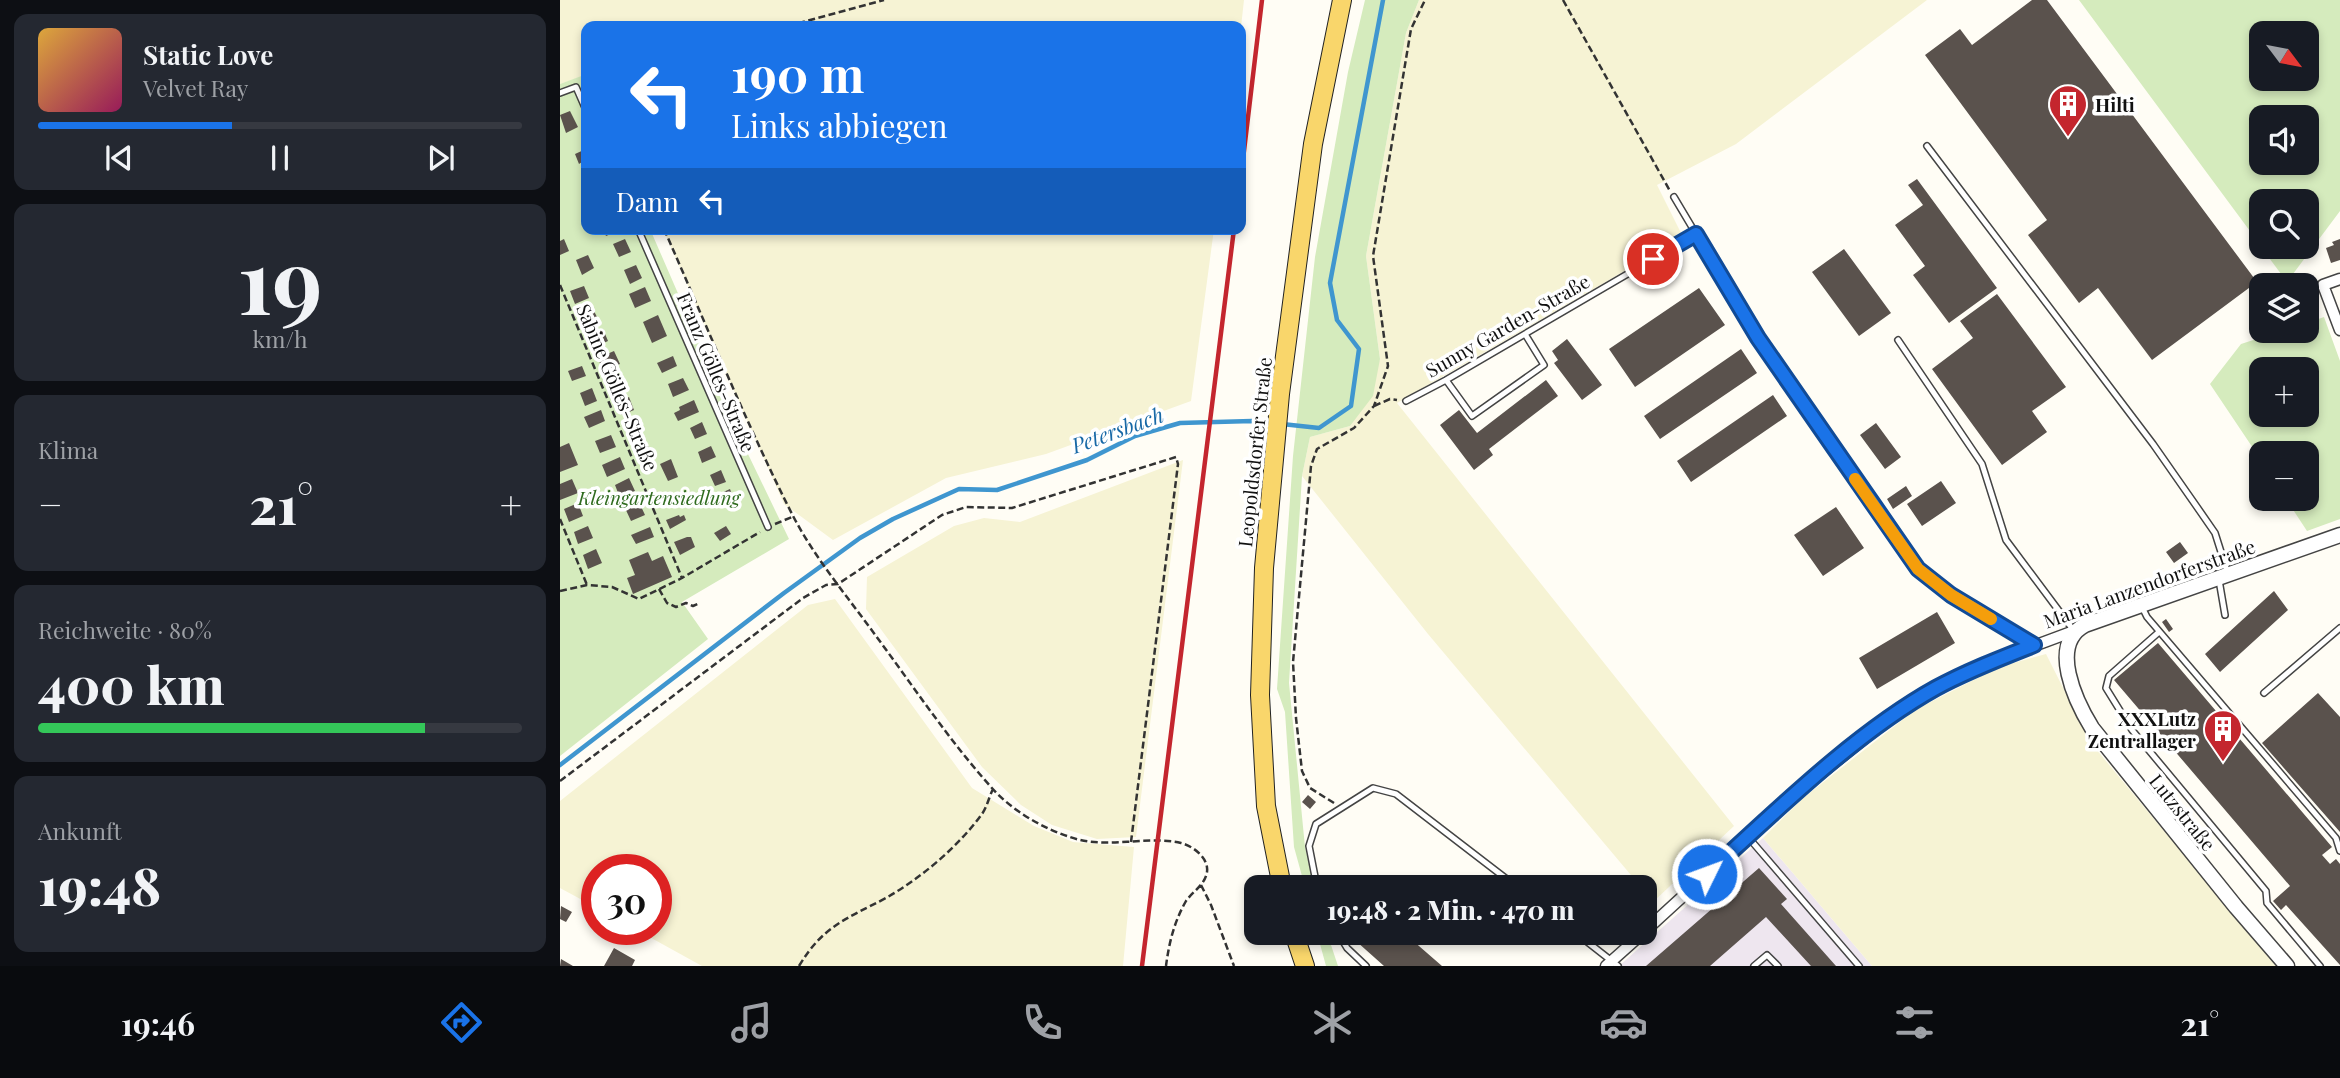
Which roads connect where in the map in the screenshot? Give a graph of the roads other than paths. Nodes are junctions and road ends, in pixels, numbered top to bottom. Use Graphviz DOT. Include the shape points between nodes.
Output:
graph roads {
  1 [pos="1342,0"];
  2 [pos="560,93"];
  3 [pos="581,98"];
  4 [pos="1927,146"];
  5 [pos="1674,197"];
  6 [pos="1696,234"];
  7 [pos="641,235"];
  8 [pos="2340,279"];
  9 [pos="2340,330"];
  10 [pos="1525,334"];
  11 [pos="1898,340"];
  12 [pos="1446,380"];
  13 [pos="1406,401"];
  14 [pos="768,527"];
  15 [pos="2340,535"];
  16 [pos="2223,576"];
  17 [pos="2141,605"];
  18 [pos="2225,615"];
  19 [pos="2340,628"];
  20 [pos="2074,631"];
  21 [pos="2161,634"];
  22 [pos="2034,645"];
  23 [pos="2264,693"];
  24 [pos="1748,837"];
  25 [pos="2340,851"];
  26 [pos="1280,875"];
  27 [pos="1315,875"];
  28 [pos="1501,875"];
  29 [pos="1657,920"];
  30 [pos="1298,945"];
  31 [pos="1345,945"];
  32 [pos="1590,945"];
  33 [pos="1631,945"];
  34 [pos="1612,964"];
  35 [pos="1305,966"];
  36 [pos="1366,966"];
  37 [pos="1754,966"];
  38 [pos="1778,966"];
  39 [pos="1859,966"];
  40 [pos="2287,966"];
  41 [pos="2320,966"];
  1 -- 26 [label="main road, Leopoldsdorfer Straße" via="1313,144 1280,394 1264,568 1260,695 1266,806"];
  2 -- 3 [label="lane" via="576,87"];
  4 -- 16 [label="lane" via="2215,533"];
  5 -- 6 [label="lane"];
  6 -- 10 [label="lane, Sunny Garden-Straße"];
  6 -- 22 [label="lane" via="1758,338 1918,569 1951,595"];
  7 -- 14 [label="lane, Franz Gölles-Straße"];
  8 -- 9 [label="street" via="2323,285"];
  10 -- 12 [label="lane, Sunny Garden-Straße"];
  10 -- 12 [label="lane" via="1544,365 1472,416"];
  11 -- 20 [label="lane" via="1982,464 2006,540"];
  12 -- 13 [label="lane, Sunny Garden-Straße"];
  15 -- 16 [label="street, Maria Lanzendorferstraße"];
  16 -- 17 [label="street, Maria Lanzendorferstraße"];
  16 -- 18 [label="lane"];
  17 -- 20 [label="street, Maria Lanzendorferstraße"];
  17 -- 21 [label="lane"];
  19 -- 23 [label="lane"];
  20 -- 22 [label="street, Maria Lanzendorferstraße"];
  20 -- 40 [label="street, Lutzstraße" via="2066,654 2070,678 2092,728"];
  21 -- 25 [label="lane" via="2336,838"];
  21 -- 41 [label="lane" via="2109,676 2106,688 2132,730 2266,891 2267,903"];
  22 -- 24 [label="street, Maria Lanzendorferstraße" via="1934,689 1831,764"];
  24 -- 29 [label="street, Maria Lanzendorferstraße"];
  24 -- 39 [label="lane"];
  27 -- 28 [label="lane" via="1309,846 1316,824 1373,788 1396,794"];
  30 -- 35 [label="main road"];
  31 -- 36 [label="lane"];
  32 -- 34 [label="lane"];
  33 -- 34 [label="street, Maria Lanzendorferstraße"];
  37 -- 38 [label="lane" via="1767,955"];
}
